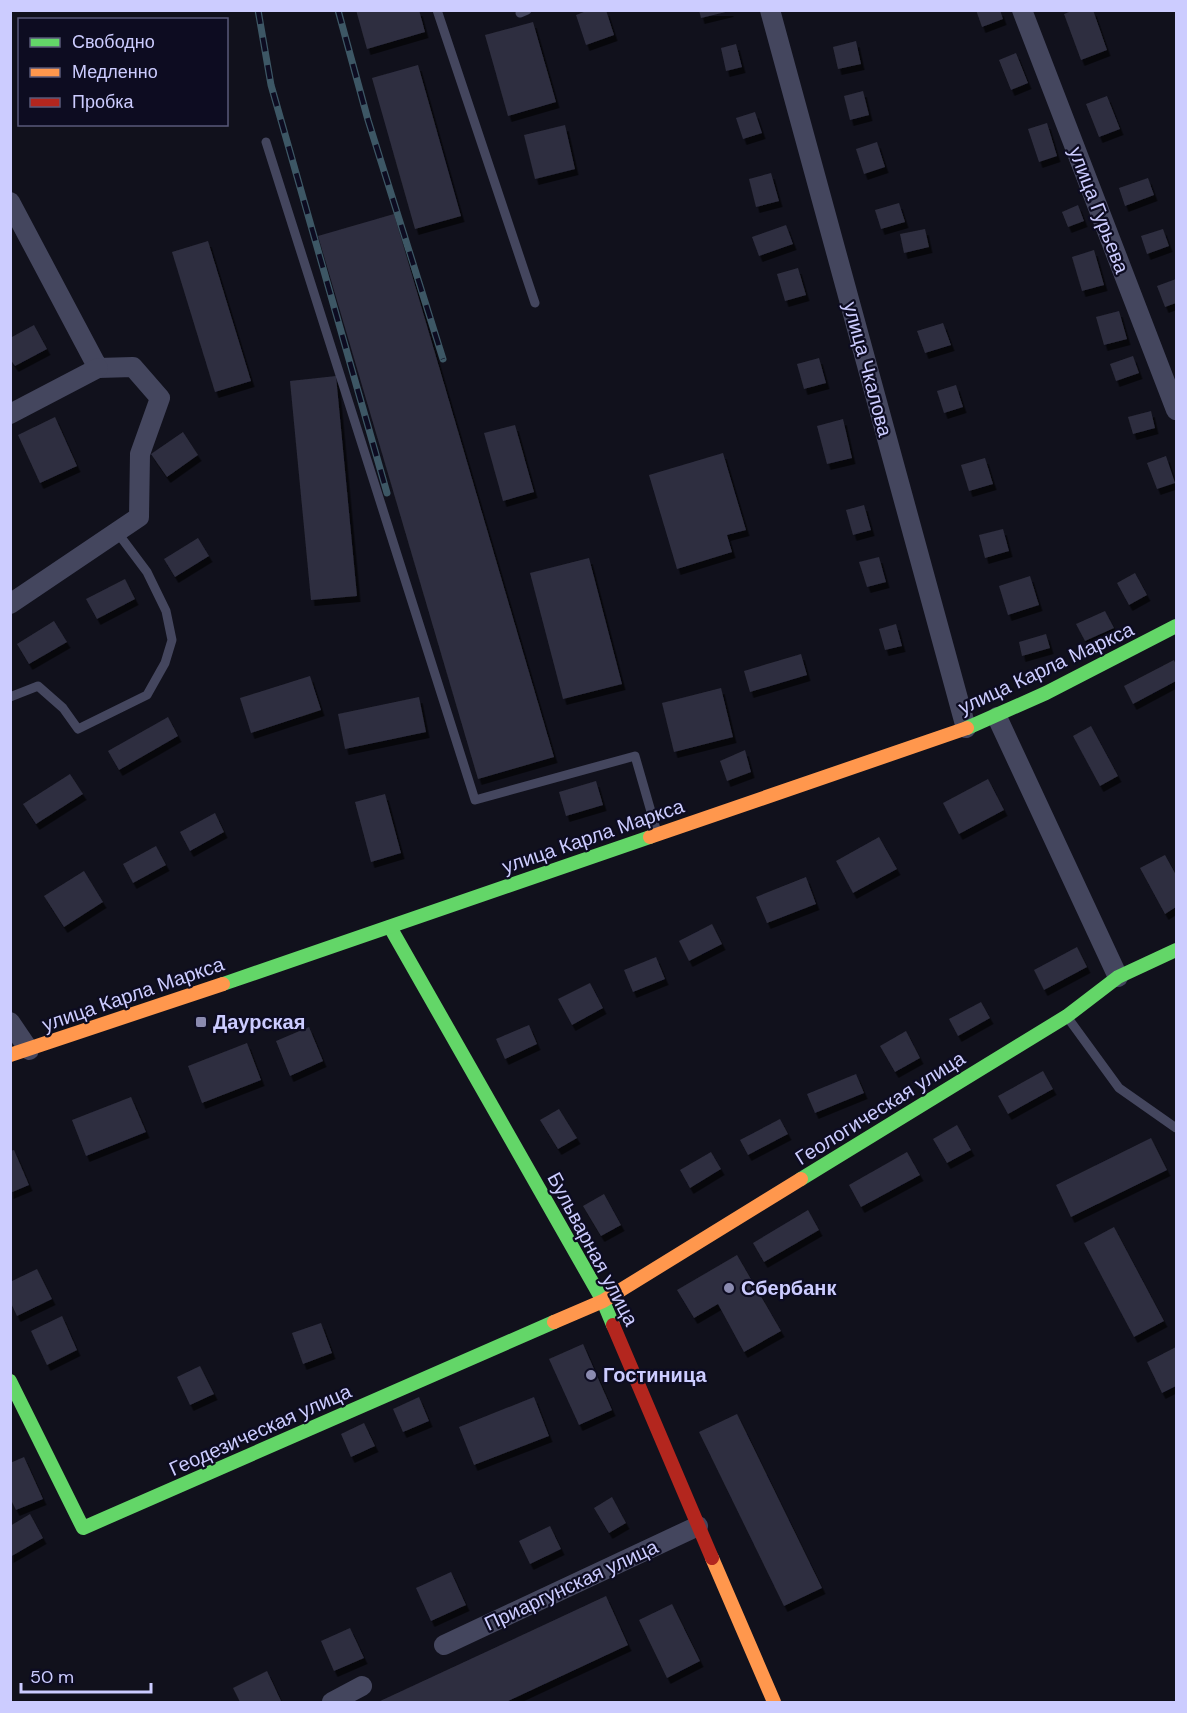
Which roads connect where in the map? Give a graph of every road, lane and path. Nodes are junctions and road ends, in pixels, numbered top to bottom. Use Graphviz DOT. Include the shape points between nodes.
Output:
graph roads {
  1 [pos="437,10"];
  2 [pos="770,10"];
  3 [pos="1022,10"];
  4 [pos="267,142"];
  5 [pos="10,202"];
  6 [pos="535,303"];
  7 [pos="98,368"];
  8 [pos="1176,410"];
  9 [pos="10,414"];
  10 [pos="117,532"];
  11 [pos="10,604"];
  12 [pos="1176,627"];
  13 [pos="10,697"];
  14 [pos="997,717"];
  15 [pos="966,728"];
  16 [pos="658,835"];
  17 [pos="390,927"];
  18 [pos="1176,950"];
  19 [pos="1118,977"];
  20 [pos="1066,1016"];
  21 [pos="10,1022"];
  22 [pos="20,1052"];
  23 [pos="1176,1128"];
  24 [pos="603,1301"];
  25 [pos="10,1381"];
  26 [pos="698,1526"];
  27 [pos="444,1644"];
  28 [pos="362,1686"];
  29 [pos="332,1702"];
  30 [pos="774,1702"];
  1 -- 6 [label="lane"];
  2 -- 15 [label="street, улица Чкалова"];
  3 -- 8 [label="street, улица Гурьева"];
  4 -- 16 [label="lane" via="475,800 635,756"];
  5 -- 7 [label="street"];
  7 -- 9 [label="street"];
  7 -- 10 [label="street" via="133,367 160,398 140,454 139,517"];
  10 -- 11 [label="street"];
  10 -- 13 [label="lane" via="147,572 166,611 172,640 165,663 147,695 78,729 63,708 38,686"];
  12 -- 14 [label="main road, улица Карла Маркса"];
  14 -- 15 [label="main road, улица Карла Маркса"];
  14 -- 19 [label="street"];
  15 -- 16 [label="main road, улица Карла Маркса"];
  16 -- 17 [label="main road, улица Карла Маркса"];
  17 -- 22 [label="main road, улица Карла Маркса"];
  17 -- 24 [label="main road, Бульварная улица"];
  18 -- 19 [label="main road, Геологическая улица"];
  19 -- 20 [label="main road, Геологическая улица"];
  20 -- 23 [label="lane" via="1119,1088"];
  20 -- 24 [label="main road, Геологическая улица"];
  21 -- 22 [label="street"];
  24 -- 25 [label="main road, Геодезическая улица" via="83,1528"];
  24 -- 26 [label="main road, Бульварная улица"];
  26 -- 27 [label="street, Приаргунская улица"];
  26 -- 30 [label="main road, Бульварная улица"];
  28 -- 29 [label="street"];
}
